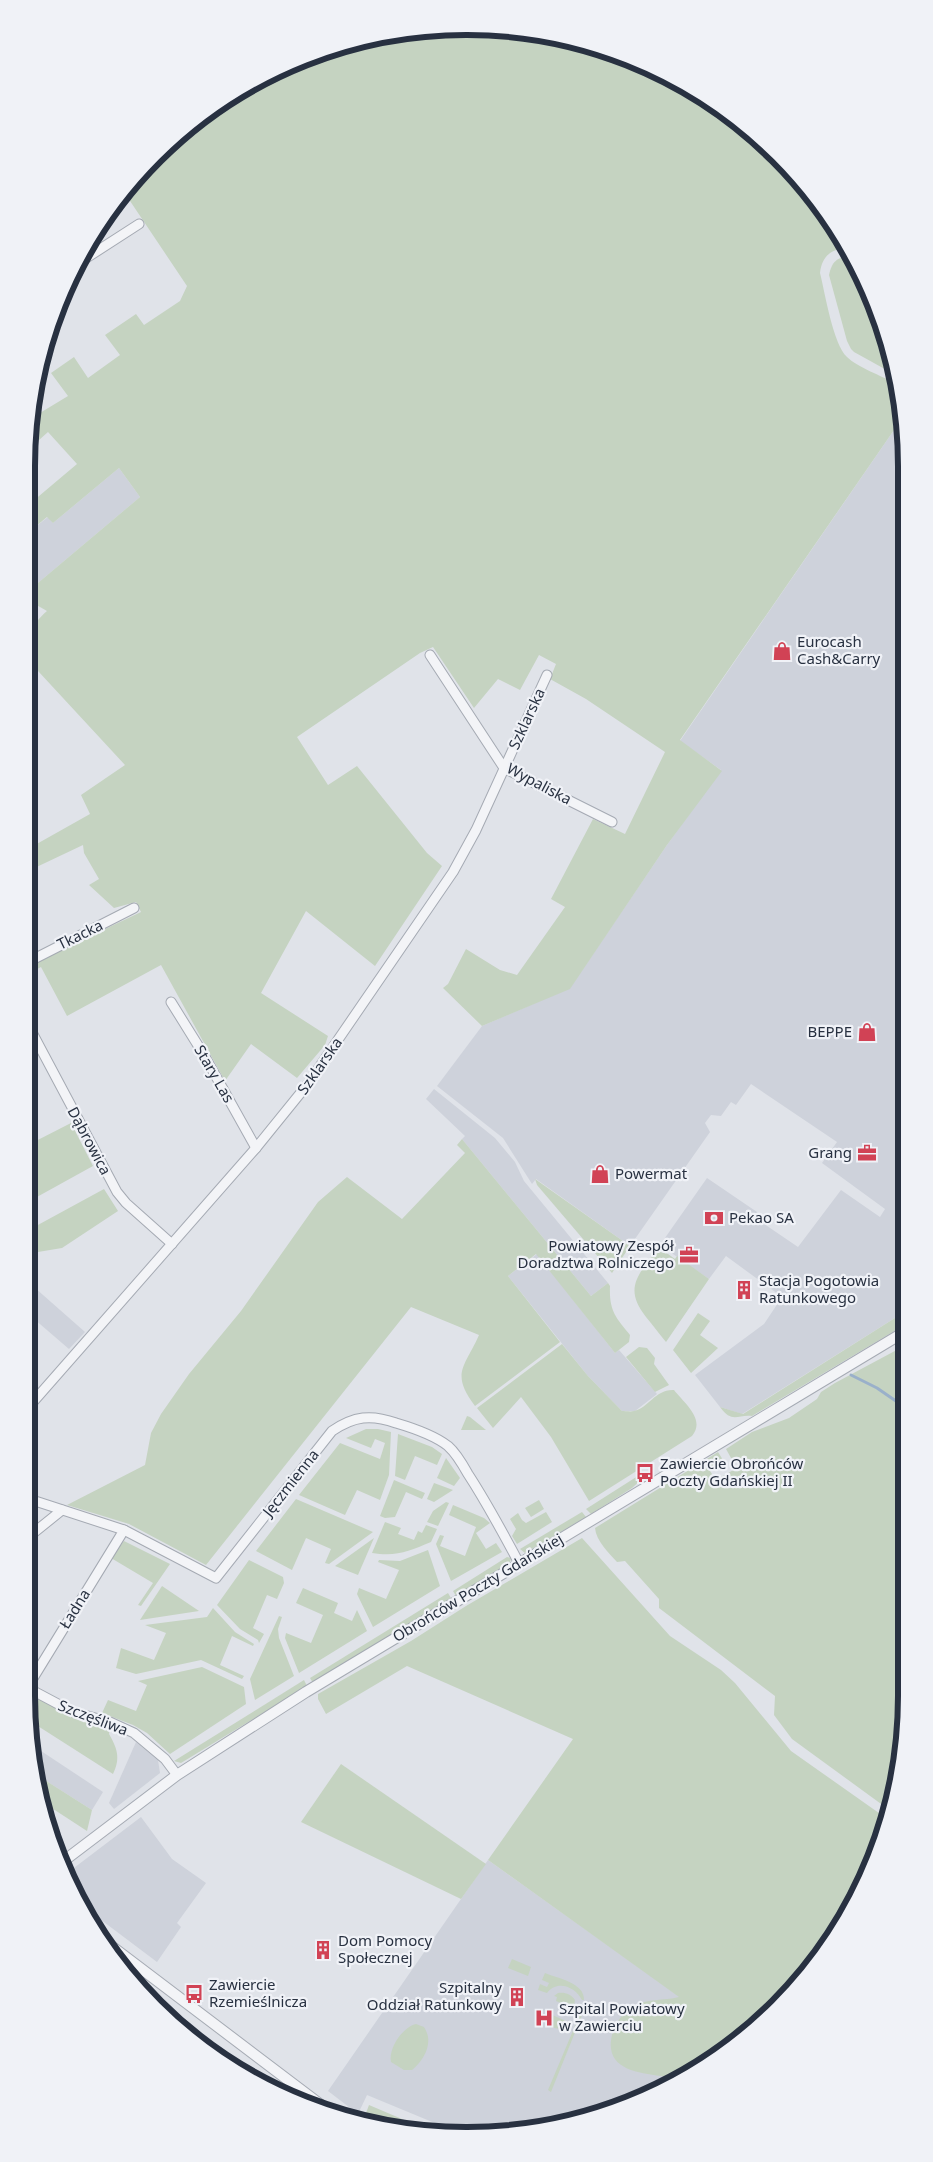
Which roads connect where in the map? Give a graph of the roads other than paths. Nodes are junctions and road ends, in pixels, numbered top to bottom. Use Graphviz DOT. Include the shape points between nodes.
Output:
graph roads {
  1 [pos="139,224"];
  2 [pos="91,255"];
  3 [pos="430,656"];
  4 [pos="547,675"];
  5 [pos="504,768"];
  6 [pos="612,822"];
  7 [pos="134,908"];
  8 [pos="35,958"];
  9 [pos="170,1002"];
  10 [pos="36,1040"];
  11 [pos="256,1148"];
  12 [pos="172,1244"];
  13 [pos="898,1336"];
  14 [pos="35,1400"];
  15 [pos="35,1501"];
  16 [pos="62,1510"];
  17 [pos="124,1530"];
  18 [pos="35,1532"];
  19 [pos="519,1563"];
  20 [pos="35,1675"];
  21 [pos="35,1692"];
  22 [pos="177,1775"];
  23 [pos="67,1858"];
  24 [pos="122,1955"];
  25 [pos="308,2096"];
  1 -- 2 [label="street"];
  3 -- 5 [label="street, Wypaliska"];
  4 -- 5 [label="street, Szklarska"];
  5 -- 6 [label="street, Wypaliska"];
  5 -- 11 [label="street, Szklarska" via="453,872 307,1085"];
  7 -- 8 [label="street, Tkacka"];
  9 -- 11 [label="street, Stary Las"];
  10 -- 12 [label="street, Dąbrowica" via="117,1192"];
  11 -- 12 [label="street, Szklarska"];
  12 -- 14 [label="street, Szklarska"];
  13 -- 19 [label="street, Obrońców Poczty Gdańskiej"];
  15 -- 16 [label="street, Jęczmienna"];
  16 -- 17 [label="street, Jęczmienna"];
  16 -- 18 [label="street"];
  17 -- 19 [label="street, Jęczmienna" via="216,1578 332,1431 356,1418 377,1417 403,1425 449,1447 473,1481"];
  17 -- 20 [label="street, Ładna"];
  19 -- 22 [label="street, Obrońców Poczty Gdańskiej" via="306,1692"];
  21 -- 22 [label="street, Szczęśliwa" via="73,1712 110,1722 134,1734 165,1760"];
  22 -- 23 [label="street, Obrońców Poczty Gdańskiej"];
  24 -- 25 [label="street"];
}
